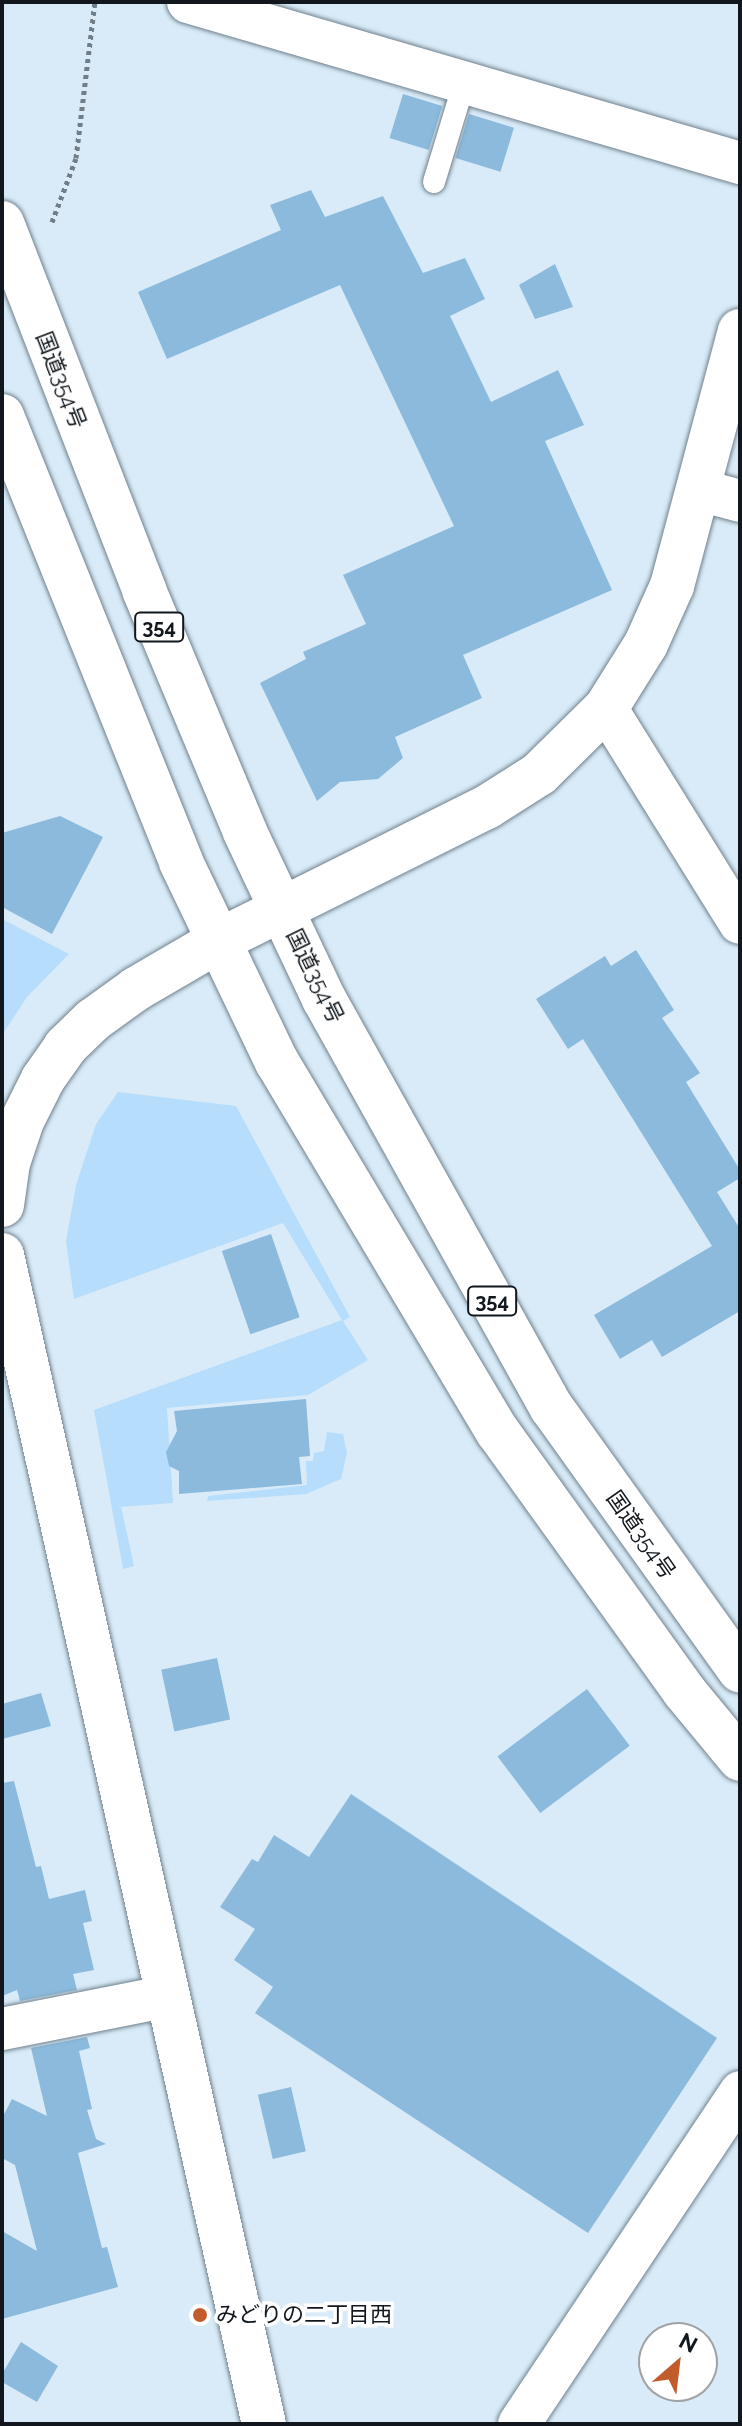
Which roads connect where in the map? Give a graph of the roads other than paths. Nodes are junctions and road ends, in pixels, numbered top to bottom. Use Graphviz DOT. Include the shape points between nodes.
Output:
graph roads {
  1 [pos="188,2"];
  2 [pos="464,83"];
  3 [pos="740,163"];
  4 [pos="434,182"];
  5 [pos="2,223"];
  6 [pos="740,331"];
  7 [pos="2,416"];
  8 [pos="720,495"];
  9 [pos="606,708"];
  10 [pos="281,908"];
  11 [pos="740,923"];
  12 [pos="218,941"];
  13 [pos="2,1205"];
  14 [pos="3,1270"];
  15 [pos="740,1671"];
  16 [pos="740,1759"];
  17 [pos="168,1996"];
  18 [pos="2,2029"];
  19 [pos="740,2092"];
  20 [pos="264,2424"];
  21 [pos="519,2424"];
  1 -- 2 [label="street"];
  2 -- 3 [label="street"];
  2 -- 4 [label="lane"];
  5 -- 10 [label="main road, 国道354号 / 354" via="144,590"];
  6 -- 8 [label="main road"];
  7 -- 12 [label="main road, 354" via="181,862"];
  8 -- 9 [label="main road"];
  9 -- 10 [label="main road" via="539,774 487,807"];
  9 -- 11 [label="street"];
  10 -- 12 [label="main road"];
  10 -- 15 [label="main road, 国道354号 / 354" via="324,999 552,1408"];
  12 -- 13 [label="main road" via="136,989 65,1047 22,1121"];
  12 -- 16 [label="main road, 354" via="285,1076 498,1432 684,1691"];
  14 -- 17 [label="main road"];
  17 -- 18 [label="street"];
  17 -- 20 [label="main road"];
  19 -- 21 [label="street"];
}
